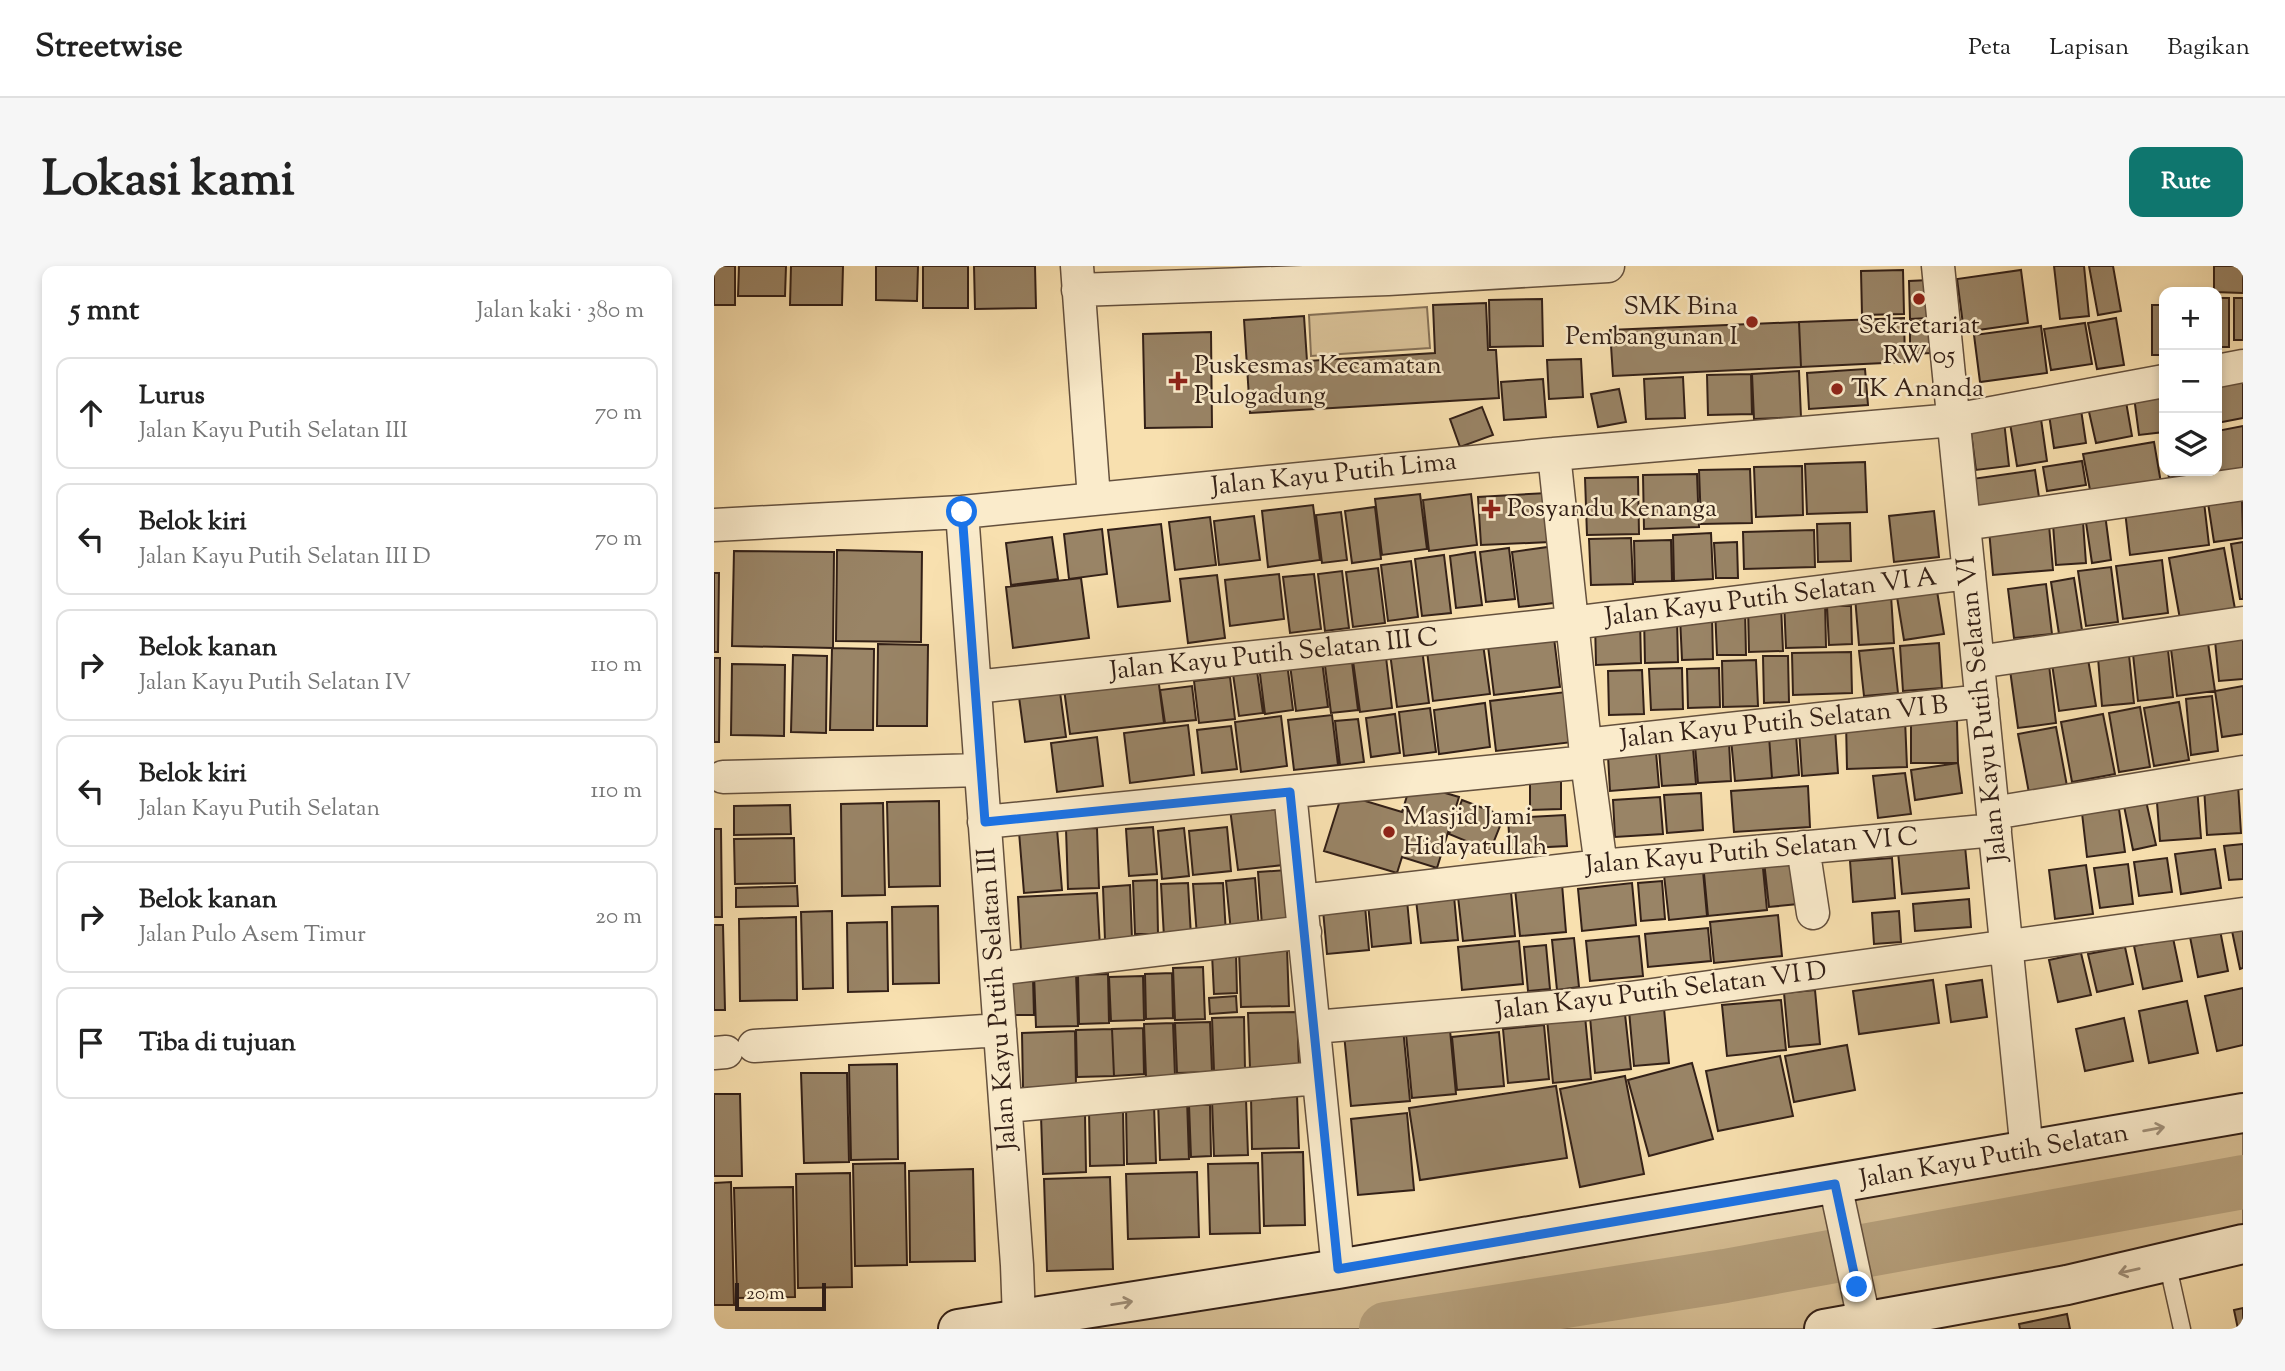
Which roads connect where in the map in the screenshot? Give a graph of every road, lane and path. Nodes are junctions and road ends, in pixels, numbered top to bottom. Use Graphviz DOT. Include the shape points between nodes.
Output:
graph roads {
  1 [pos="1608,266"];
  2 [pos="1938,266"];
  3 [pos="1078,278"];
  4 [pos="2243,366"];
  5 [pos="2222,370"];
  6 [pos="2159,382"];
  7 [pos="1954,420"];
  8 [pos="1554,454"];
  9 [pos="2243,484"];
  10 [pos="1094,499"];
  11 [pos="962,512"];
  12 [pos="1964,524"];
  13 [pos="714,525"];
  14 [pos="1969,573"];
  15 [pos="2243,622"];
  16 [pos="1572,623"];
  17 [pos="1978,662"];
  18 [pos="975,687"];
  19 [pos="1982,701"];
  20 [pos="1586,753"];
  21 [pos="981,770"];
  22 [pos="2243,772"];
  23 [pos="723,777"];
  24 [pos="1290,792"];
  25 [pos="985,822"];
  26 [pos="1994,822"];
  27 [pos="1803,847"];
  28 [pos="1601,866"];
  29 [pos="1301,901"];
  30 [pos="1813,913"];
  31 [pos="2243,914"];
  32 [pos="1305,932"];
  33 [pos="2007,948"];
  34 [pos="996,969"];
  35 [pos="1314,1027"];
  36 [pos="1000,1030"];
  37 [pos="731,1050"];
  38 [pos="1318,1078"];
  39 [pos="1006,1106"];
  40 [pos="2243,1113"];
  41 [pos="2028,1152"];
  42 [pos="1835,1184"];
  43 [pos="2243,1244"];
  44 [pos="2167,1262"];
  45 [pos="1338,1269"];
  46 [pos="1862,1313"];
  47 [pos="1019,1319"];
  48 [pos="958,1329"];
  49 [pos="1824,1329"];
  50 [pos="2182,1329"];
  1 -- 3 [label="street" via="1388,279"];
  2 -- 7 [label="street, Jalan Kayu Putih Selatan VI"];
  3 -- 10 [label="street"];
  4 -- 5 [label="street"];
  6 -- 7 [label="street, Jalan Kayu Putih Lima"];
  7 -- 8 [label="street, Jalan Kayu Putih Lima"];
  7 -- 12 [label="street, Jalan Kayu Putih Selatan VI"];
  8 -- 10 [label="street, Jalan Kayu Putih Lima"];
  8 -- 16 [label="street"];
  9 -- 12 [label="street"];
  10 -- 11 [label="street, Jalan Kayu Putih Lima"];
  11 -- 13 [label="street, Jalan Kayu Putih Lima"];
  11 -- 18 [label="street, Jalan Kayu Putih Selatan III"];
  12 -- 14 [label="street, Jalan Kayu Putih Selatan VI"];
  14 -- 16 [label="street, Jalan Kayu Putih Selatan VI A"];
  14 -- 17 [label="street, Jalan Kayu Putih Selatan VI"];
  15 -- 17 [label="street"];
  16 -- 18 [label="street, Jalan Kayu Putih Selatan III C"];
  16 -- 20 [label="street"];
  17 -- 19 [label="street, Jalan Kayu Putih Selatan VI"];
  18 -- 21 [label="street, Jalan Kayu Putih Selatan III"];
  19 -- 20 [label="street, Jalan Kayu Putih Selatan VI B"];
  19 -- 26 [label="street, Jalan Kayu Putih Selatan VI"];
  20 -- 24 [label="street, Jalan Kayu Putih Selatan VI B"];
  20 -- 28 [label="street"];
  21 -- 23 [label="street"];
  21 -- 25 [label="street, Jalan Kayu Putih Selatan III"];
  22 -- 26 [label="street, Jalan Kayu Putih Selatan VI C"];
  24 -- 25 [label="street, Jalan Kayu Putih Selatan VI B"];
  24 -- 29 [label="street"];
  25 -- 34 [label="street, Jalan Kayu Putih Selatan III"];
  26 -- 27 [label="street, Jalan Kayu Putih Selatan VI C"];
  26 -- 33 [label="street, Jalan Kayu Putih Selatan VI"];
  27 -- 28 [label="street, Jalan Kayu Putih Selatan VI C"];
  27 -- 30 [label="street"];
  28 -- 29 [label="street, Jalan Kayu Putih Selatan VI C"];
  29 -- 32 [label="street"];
  31 -- 33 [label="street, Jalan Kayu Putih Selatan VI D"];
  32 -- 34 [label="street"];
  32 -- 35 [label="street"];
  33 -- 35 [label="street, Jalan Kayu Putih Selatan VI D" via="1587,1004"];
  33 -- 41 [label="street, Jalan Kayu Putih Selatan VI"];
  34 -- 36 [label="street, Jalan Kayu Putih Selatan III"];
  35 -- 38 [label="street"];
  36 -- 37 [label="street"];
  36 -- 39 [label="street, Jalan Kayu Putih Selatan III"];
  38 -- 39 [label="street"];
  38 -- 45 [label="street"];
  39 -- 47 [label="street, Jalan Kayu Putih Selatan III"];
  41 -- 40 [label="street, Jalan Kayu Putih Selatan, one-way"];
  41 -- 42 [label="street, Jalan Kayu Putih Selatan"];
  42 -- 45 [label="street, Jalan Kayu Putih Selatan"];
  42 -- 46 [label="street"];
  43 -- 44 [label="street"];
  44 -- 46 [label="street, one-way" via="2067,1285"];
  44 -- 50 [label="lane"];
  47 -- 45 [label="street, Jalan Kayu Putih Selatan, one-way"];
  46 -- 49 [label="street"];
  47 -- 48 [label="street, Jalan Kayu Putih Selatan"];
}
